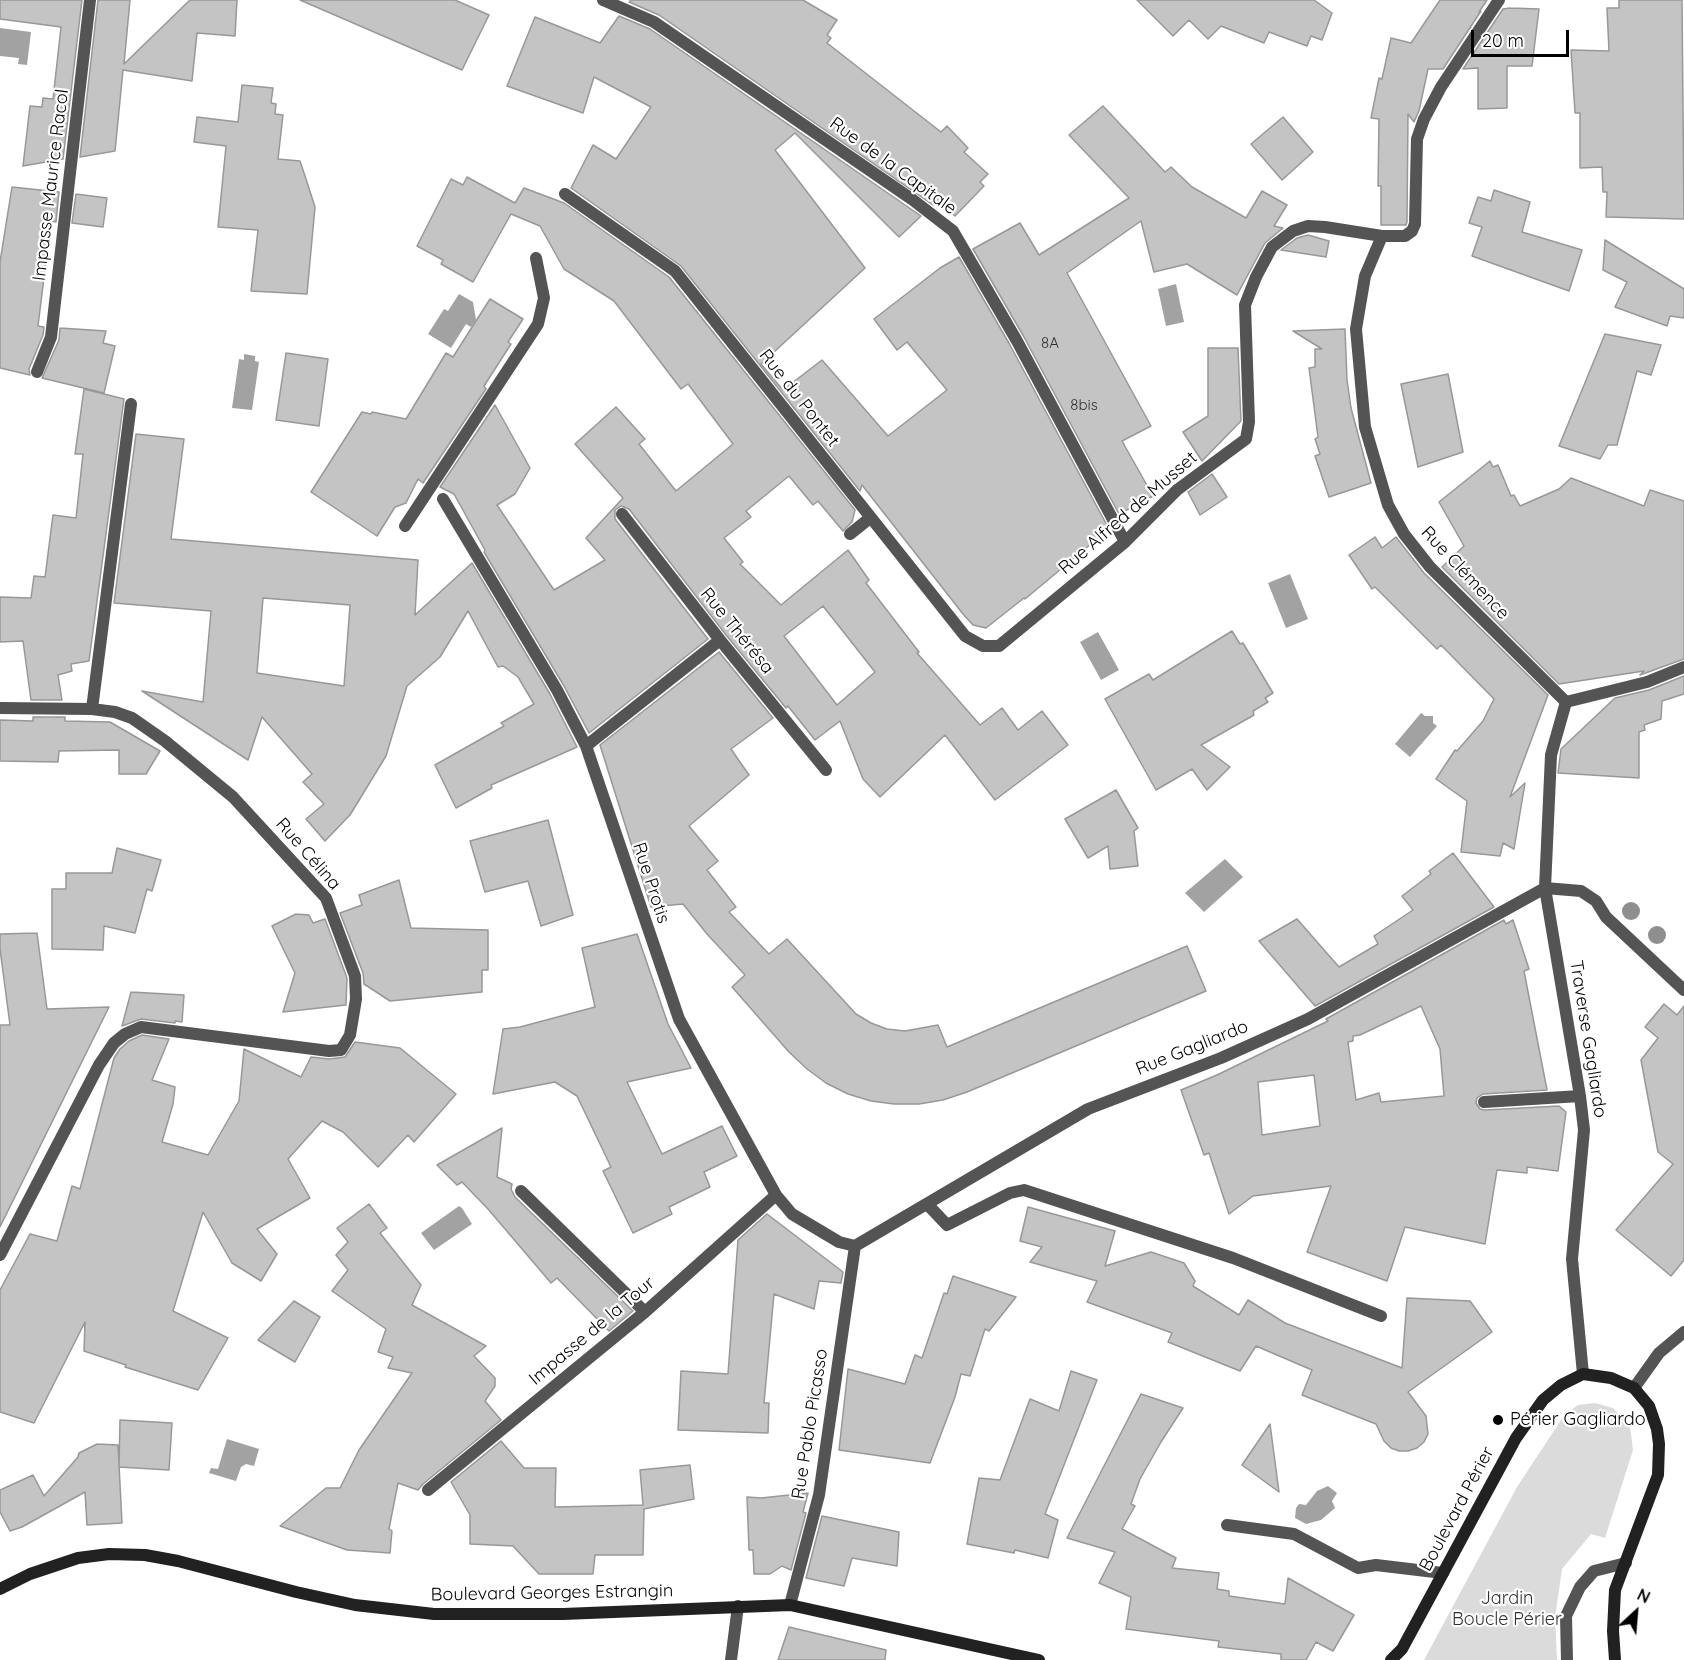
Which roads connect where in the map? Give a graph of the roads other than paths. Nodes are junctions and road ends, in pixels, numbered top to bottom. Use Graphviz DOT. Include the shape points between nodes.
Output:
graph roads {
  1 [pos="90,0"];
  2 [pos="603,0"];
  3 [pos="1499,0"];
  4 [pos="565,194"];
  5 [pos="1382,236"];
  6 [pos="536,258"];
  7 [pos="37,372"];
  8 [pos="131,404"];
  9 [pos="434,483"];
  10 [pos="622,514"];
  11 [pos="870,518"];
  12 [pos="405,525"];
  13 [pos="850,534"];
  14 [pos="1125,542"];
  15 [pos="720,640"];
  16 [pos="983,646"];
  17 [pos="1684,667"];
  18 [pos="1566,702"];
  19 [pos="0,708"];
  20 [pos="92,709"];
  21 [pos="586,746"];
  22 [pos="826,770"];
  23 [pos="1545,888"];
  24 [pos="1684,990"];
  25 [pos="1580,1096"];
  26 [pos="1484,1102"];
  27 [pos="521,1191"];
  28 [pos="776,1195"];
  29 [pos="928,1205"];
  30 [pos="855,1246"];
  31 [pos="0,1255"];
  32 [pos="645,1312"];
  33 [pos="1381,1316"];
  34 [pos="1684,1332"];
  35 [pos="1583,1374"];
  36 [pos="1634,1388"];
  37 [pos="428,1490"];
  38 [pos="1227,1525"];
  39 [pos="1626,1563"];
  40 [pos="1443,1573"];
  41 [pos="0,1588"];
  42 [pos="790,1605"];
  43 [pos="738,1606"];
  44 [pos="731,1660"];
  45 [pos="1039,1660"];
  46 [pos="1391,1660"];
  47 [pos="1567,1660"];
  48 [pos="1615,1660"];
  1 -- 7 [label="street, Impasse Maurice Racol" via="51,337"];
  2 -- 14 [label="street, Rue de la Capitale" via="654,22 953,231"];
  3 -- 5 [label="street, Rue Alfred de Musset" via="1424,119 1417,139 1412,231 1405,236"];
  4 -- 11 [label="street, Rue du Pontet" via="675,271"];
  5 -- 14 [label="street, Rue Alfred de Musset" via="1308,226 1293,231 1272,247 1245,305 1249,422 1246,439 1177,490"];
  5 -- 18 [label="street, Rue Clémence" via="1365,276 1356,330 1365,427 1388,505 1404,534 1430,567"];
  6 -- 9 [label="street" via="544,298 538,324"];
  8 -- 20 [label="street"];
  9 -- 12 [label="street"];
  9 -- 21 [label="street, Rue Protis"];
  10 -- 15 [label="street, Rue Thérésa"];
  11 -- 13 [label="street"];
  11 -- 16 [label="street, Rue du Pontet" via="965,636"];
  14 -- 16 [label="street, Rue Alfred de Musset" via="999,645"];
  15 -- 21 [label="street"];
  15 -- 22 [label="street, Rue Thérésa"];
  17 -- 18 [label="street" via="1647,682"];
  18 -- 23 [label="street, Traverse Gagliardo" via="1551,755"];
  19 -- 20 [label="street"];
  20 -- 31 [label="street, Rue Célina" via="132,718 165,741 233,797 326,898 355,976 350,1035 341,1050 329,1051 141,1027 125,1034 99,1065"];
  21 -- 28 [label="street, Rue Protis" via="679,1019"];
  23 -- 24 [label="street" via="1581,891 1596,901 1606,917"];
  23 -- 25 [label="street, Traverse Gagliardo"];
  23 -- 29 [label="street, Rue Gagliardo" via="1308,1019 1221,1058 1088,1109"];
  25 -- 26 [label="street"];
  25 -- 35 [label="street, Traverse Gagliardo" via="1584,1130 1572,1259"];
  27 -- 32 [label="street"];
  28 -- 30 [label="street, Rue Protis" via="792,1214 839,1242"];
  28 -- 32 [label="street, Impasse de la Tour"];
  29 -- 30 [label="street, Rue Gagliardo"];
  29 -- 33 [label="street" via="947,1225 1010,1192 1024,1190 1233,1258"];
  30 -- 42 [label="street, Rue Pablo Picasso" via="819,1495"];
  32 -- 37 [label="street, Impasse de la Tour"];
  34 -- 36 [label="street" via="1659,1353"];
  35 -- 36 [label="street" via="1611,1378"];
  35 -- 40 [label="street, Boulevard Périer" via="1543,1400 1516,1438"];
  36 -- 39 [label="street" via="1649,1407 1657,1429 1659,1474"];
  38 -- 40 [label="street" via="1294,1534 1358,1568 1376,1565"];
  39 -- 47 [label="street" via="1594,1570 1580,1587 1566,1616"];
  39 -- 48 [label="street" via="1615,1590"];
  40 -- 46 [label="street, Boulevard Périer" via="1402,1649"];
  41 -- 43 [label="street, Boulevard Georges Estrangin" via="78,1558 109,1554 178,1561 345,1603 434,1614 563,1614"];
  42 -- 43 [label="street, Boulevard Georges Estrangin"];
  42 -- 45 [label="street, Boulevard Georges Estrangin"];
  43 -- 44 [label="street"];
}
